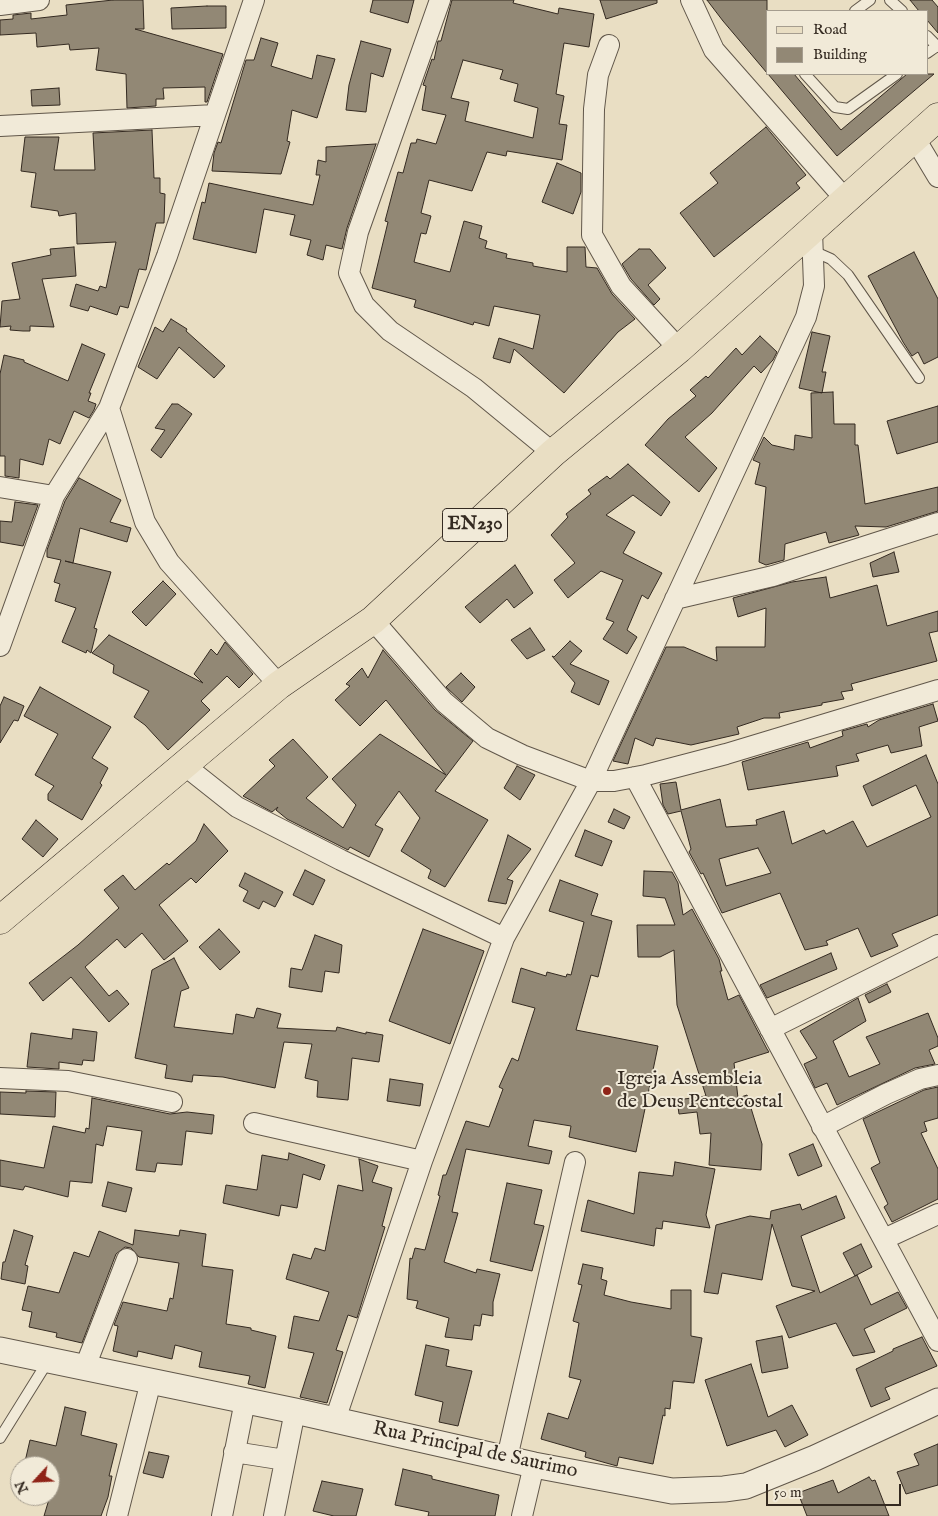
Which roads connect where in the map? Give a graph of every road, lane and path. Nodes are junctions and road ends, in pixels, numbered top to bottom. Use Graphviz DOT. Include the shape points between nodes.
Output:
graph roads {
  1 [pos="39,0"];
  2 [pos="254,0"];
  3 [pos="440,0"];
  4 [pos="691,0"];
  5 [pos="870,0"];
  6 [pos="890,0"];
  7 [pos="0,5"];
  8 [pos="856,10"];
  9 [pos="901,10"];
  10 [pos="928,37"];
  11 [pos="608,45"];
  12 [pos="938,47"];
  13 [pos="806,75"];
  14 [pos="896,75"];
  15 [pos="215,115"];
  16 [pos="938,117"];
  17 [pos="0,126"];
  18 [pos="914,137"];
  19 [pos="938,177"];
  20 [pos="846,200"];
  21 [pos="812,241"];
  22 [pos="678,349"];
  23 [pos="919,378"];
  24 [pos="109,408"];
  25 [pos="552,453"];
  26 [pos="0,488"];
  27 [pos="54,496"];
  28 [pos="938,523"];
  29 [pos="675,599"];
  30 [pos="373,620"];
  31 [pos="0,646"];
  32 [pos="279,685"];
  33 [pos="938,690"];
  34 [pos="184,765"];
  35 [pos="636,777"];
  36 [pos="591,781"];
  37 [pos="0,920"];
  38 [pos="504,938"];
  39 [pos="938,945"];
  40 [pos="770,1029"];
  41 [pos="938,1075"];
  42 [pos="0,1078"];
  43 [pos="172,1102"];
  44 [pos="254,1123"];
  45 [pos="822,1127"];
  46 [pos="422,1161"];
  47 [pos="575,1162"];
  48 [pos="938,1214"];
  49 [pos="884,1239"];
  50 [pos="127,1259"];
  51 [pos="938,1341"];
  52 [pos="0,1350"];
  53 [pos="49,1360"];
  54 [pos="85,1368"];
  55 [pos="151,1381"];
  56 [pos="245,1401"];
  57 [pos="938,1401"];
  58 [pos="295,1411"];
  59 [pos="335,1420"];
  60 [pos="0,1438"];
  61 [pos="234,1452"];
  62 [pos="507,1458"];
  63 [pos="285,1460"];
  64 [pos="534,1464"];
  65 [pos="117,1516"];
  66 [pos="222,1516"];
  67 [pos="274,1516"];
  68 [pos="522,1516"];
  1 -- 7 [label="street"];
  2 -- 15 [label="street"];
  3 -- 25 [label="street" via="358,232 349,273 364,305 390,332 474,388"];
  4 -- 20 [label="street" via="714,50"];
  5 -- 8 [label="lane"];
  6 -- 9 [label="lane"];
  10 -- 12 [label="lane"];
  11 -- 22 [label="street" via="598,75 594,109 592,236 621,286"];
  13 -- 14 [label="lane" via="835,107 848,109"];
  15 -- 17 [label="street"];
  15 -- 24 [label="street" via="167,256"];
  16 -- 18 [label="main road, EN230"];
  18 -- 19 [label="street"];
  18 -- 20 [label="main road, EN230"];
  20 -- 21 [label="main road, EN230"];
  21 -- 22 [label="main road, EN230"];
  21 -- 23 [label="lane" via="848,276"];
  21 -- 29 [label="street" via="814,286 806,318"];
  22 -- 25 [label="main road, EN230"];
  24 -- 27 [label="street"];
  24 -- 32 [label="street" via="145,522 164,554"];
  25 -- 30 [label="main road, EN230"];
  26 -- 27 [label="street"];
  27 -- 31 [label="street"];
  28 -- 29 [label="street" via="773,576"];
  29 -- 36 [label="street"];
  30 -- 32 [label="main road, EN230"];
  30 -- 36 [label="street" via="444,702 487,738"];
  32 -- 34 [label="main road, EN230"];
  33 -- 35 [label="street" via="726,754"];
  34 -- 37 [label="main road, EN230"];
  34 -- 38 [label="street" via="237,807"];
  35 -- 36 [label="street"];
  35 -- 40 [label="street"];
  36 -- 38 [label="street"];
  38 -- 46 [label="street"];
  39 -- 40 [label="street"];
  40 -- 45 [label="street"];
  41 -- 45 [label="street" via="886,1094"];
  42 -- 43 [label="street" via="68,1082"];
  44 -- 46 [label="street"];
  45 -- 49 [label="street"];
  46 -- 59 [label="street"];
  47 -- 62 [label="street"];
  48 -- 49 [label="street"];
  49 -- 51 [label="street"];
  50 -- 54 [label="street"];
  52 -- 53 [label="street, Rua Principal de Saurimo"];
  53 -- 54 [label="street, Rua Principal de Saurimo"];
  53 -- 60 [label="lane"];
  54 -- 55 [label="street, Rua Principal de Saurimo"];
  55 -- 56 [label="street, Rua Principal de Saurimo"];
  55 -- 65 [label="street"];
  56 -- 58 [label="street, Rua Principal de Saurimo"];
  56 -- 61 [label="street"];
  57 -- 64 [label="street, Rua Principal de Saurimo" via="746,1486 672,1491"];
  58 -- 59 [label="street, Rua Principal de Saurimo"];
  58 -- 63 [label="street"];
  59 -- 62 [label="street, Rua Principal de Saurimo"];
  61 -- 63 [label="street"];
  61 -- 66 [label="street"];
  62 -- 64 [label="street, Rua Principal de Saurimo"];
  63 -- 67 [label="street"];
  64 -- 68 [label="street"];
}
